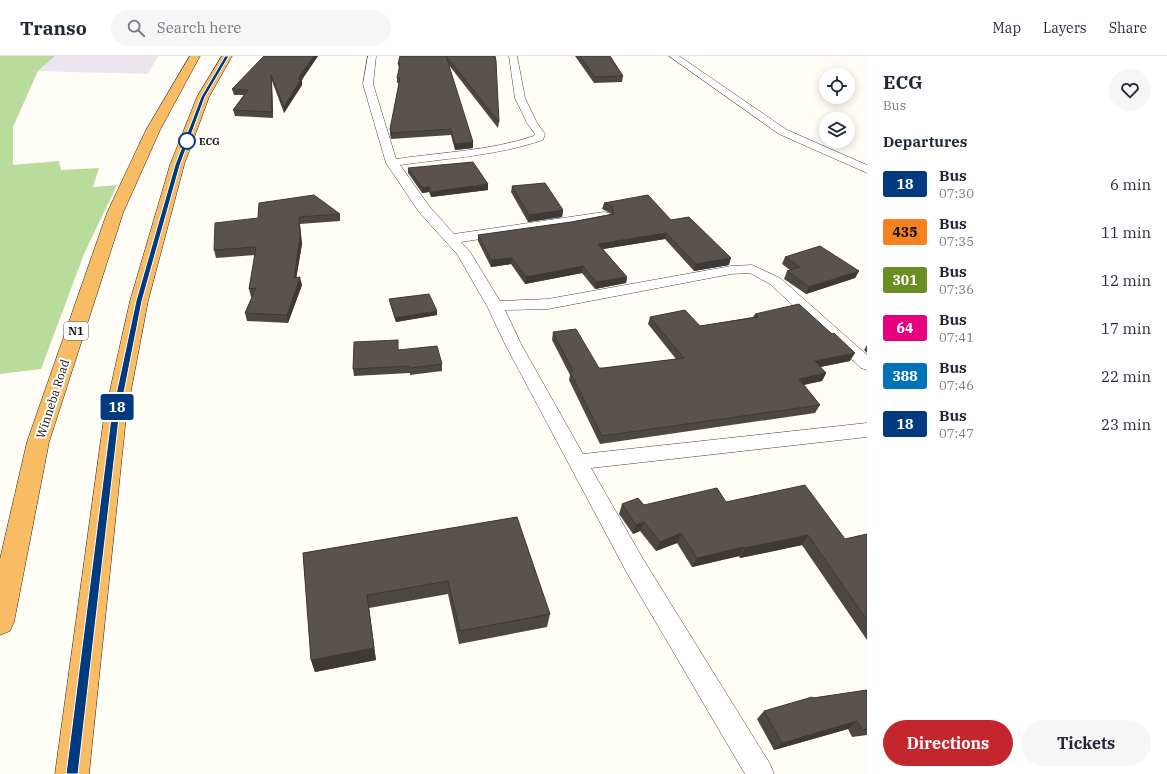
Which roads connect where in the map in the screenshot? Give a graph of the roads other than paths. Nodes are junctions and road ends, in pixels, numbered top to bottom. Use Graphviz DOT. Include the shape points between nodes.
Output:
graph roads {
  1 [pos="195,56"];
  2 [pos="227,56"];
  3 [pos="372,56"];
  4 [pos="513,56"];
  5 [pos="673,56"];
  6 [pos="392,163"];
  7 [pos="867,169"];
  8 [pos="604,216"];
  9 [pos="451,238"];
  10 [pos="494,306"];
  11 [pos="867,364"];
  12 [pos="867,430"];
  13 [pos="578,462"];
  14 [pos="0,622"];
  15 [pos="72,774"];
  16 [pos="760,774"];
  1 -- 14 [label="highway, Winneba Road / N1" via="153,130 116,213 38,442"];
  2 -- 15 [label="highway" via="203,97 178,165 139,301 115,418"];
  3 -- 6 [label="street" via="368,84"];
  4 -- 6 [label="street" via="520,98 540,134 539,138 499,150"];
  5 -- 7 [label="street" via="783,132"];
  6 -- 9 [label="street" via="424,209"];
  8 -- 9 [label="street"];
  9 -- 10 [label="street" via="463,252"];
  10 -- 11 [label="street" via="548,304 730,270 752,269 775,281"];
  10 -- 13 [label="street"];
  12 -- 13 [label="street"];
  13 -- 16 [label="street" via="635,566"];
}
